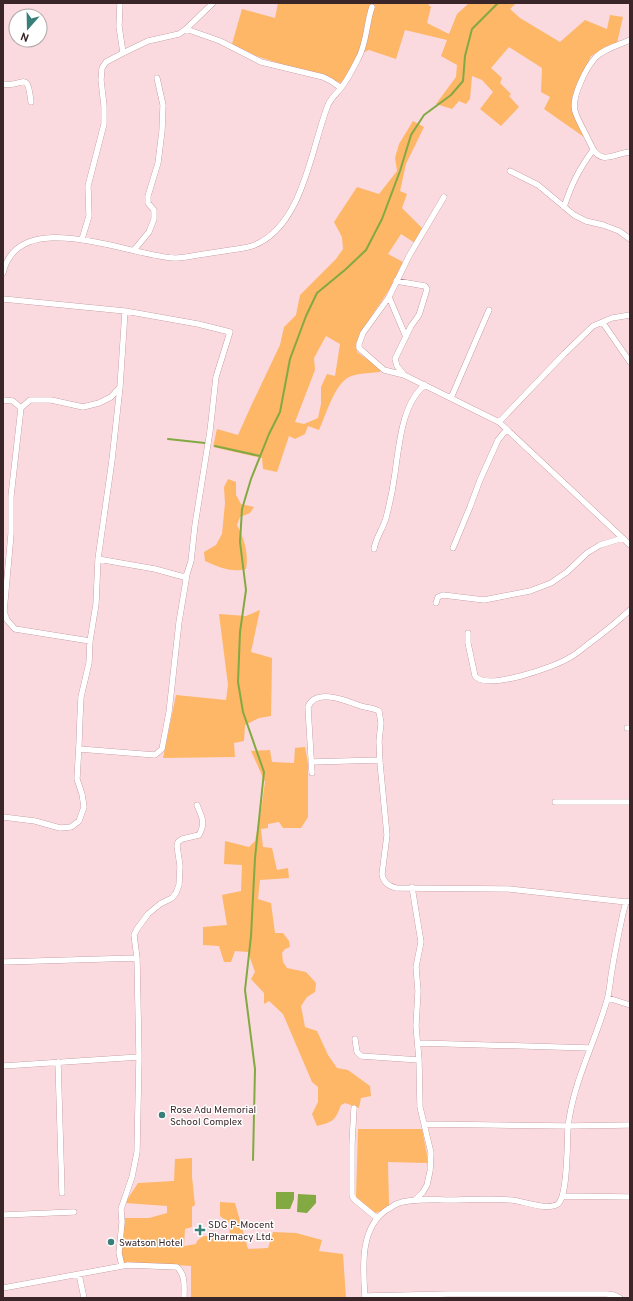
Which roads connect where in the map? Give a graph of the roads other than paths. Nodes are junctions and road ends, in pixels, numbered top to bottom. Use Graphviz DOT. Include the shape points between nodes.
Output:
graph roads {
  1 [pos="120,3"];
  2 [pos="213,3"];
  3 [pos="372,7"];
  4 [pos="186,30"];
  5 [pos="630,40"];
  6 [pos="123,53"];
  7 [pos="157,78"];
  8 [pos="3,84"];
  9 [pos="341,88"];
  10 [pos="31,102"];
  11 [pos="593,150"];
  12 [pos="630,152"];
  13 [pos="510,171"];
  14 [pos="444,197"];
  15 [pos="564,207"];
  16 [pos="630,238"];
  17 [pos="82,239"];
  18 [pos="134,250"];
  19 [pos="3,273"];
  20 [pos="396,281"];
  21 [pos="389,297"];
  22 [pos="3,299"];
  23 [pos="489,310"];
  24 [pos="125,311"];
  25 [pos="630,315"];
  26 [pos="603,323"];
  27 [pos="406,337"];
  28 [pos="630,362"];
  29 [pos="404,376"];
  30 [pos="425,385"];
  31 [pos="120,387"];
  32 [pos="451,398"];
  33 [pos="3,400"];
  34 [pos="21,408"];
  35 [pos="499,422"];
  36 [pos="507,429"];
  37 [pos="623,538"];
  38 [pos="630,545"];
  39 [pos="453,548"];
  40 [pos="374,549"];
  41 [pos="98,559"];
  42 [pos="187,574"];
  43 [pos="436,603"];
  44 [pos="630,610"];
  45 [pos="468,633"];
  46 [pos="90,642"];
  47 [pos="79,749"];
  48 [pos="380,760"];
  49 [pos="312,762"];
  50 [pos="312,773"];
  51 [pos="555,802"];
  52 [pos="630,802"];
  53 [pos="197,805"];
  54 [pos="3,817"];
  55 [pos="412,888"];
  56 [pos="628,902"];
  57 [pos="137,958"];
  58 [pos="3,962"];
  59 [pos="608,998"];
  60 [pos="630,1005"];
  61 [pos="356,1039"];
  62 [pos="418,1043"];
  63 [pos="590,1048"];
  64 [pos="139,1057"];
  65 [pos="419,1060"];
  66 [pos="58,1062"];
  67 [pos="3,1066"];
  68 [pos="354,1108"];
  69 [pos="424,1124"];
  70 [pos="630,1125"];
  71 [pos="568,1126"];
  72 [pos="62,1194"];
  73 [pos="563,1196"];
  74 [pos="630,1197"];
  75 [pos="415,1200"];
  76 [pos="74,1212"];
  77 [pos="3,1215"];
  78 [pos="377,1218"];
  79 [pos="122,1266"];
  80 [pos="79,1274"];
  81 [pos="3,1288"];
  82 [pos="449,1296"];
  83 [pos="543,1296"];
  84 [pos="365,1297"];
  85 [pos="84,1298"];
  86 [pos="184,1298"];
  87 [pos="620,1298"];
  1 -- 6 [label="street"];
  2 -- 4 [label="street"];
  3 -- 9 [label="street" via="359,58"];
  4 -- 6 [label="street" via="148,41"];
  4 -- 9 [label="street" via="220,41 261,62 323,77"];
  5 -- 11 [label="street" via="596,57 587,69 576,94 575,112"];
  6 -- 17 [label="street" via="106,62 102,68 104,124 88,186 89,216"];
  7 -- 18 [label="street" via="163,105 158,164 148,196 148,203 154,210 154,219 149,232"];
  8 -- 10 [label="street" via="26,82"];
  9 -- 18 [label="street" via="329,103 302,186 288,215 274,234 252,246 176,258 154,256"];
  11 -- 12 [label="street" via="603,157"];
  11 -- 15 [label="street" via="579,169"];
  13 -- 15 [label="street" via="538,185"];
  14 -- 20 [label="street"];
  15 -- 16 [label="street" via="580,218 619,231"];
  17 -- 18 [label="street"];
  17 -- 19 [label="street" via="42,238 25,243 12,254"];
  20 -- 21 [label="street"];
  20 -- 27 [label="street" via="425,286 427,289 419,315"];
  21 -- 27 [label="street"];
  21 -- 29 [label="street" via="363,333 359,344 360,348 384,370"];
  22 -- 24 [label="street"];
  23 -- 32 [label="street"];
  24 -- 31 [label="street"];
  24 -- 42 [label="street" via="230,332 216,377 191,561"];
  25 -- 26 [label="street" via="612,318"];
  26 -- 28 [label="street"];
  26 -- 35 [label="street" via="593,326"];
  27 -- 29 [label="street" via="395,359"];
  29 -- 30 [label="street"];
  30 -- 32 [label="street"];
  30 -- 40 [label="street" via="414,397 406,414 396,455 386,520"];
  31 -- 34 [label="street" via="111,397 99,403 83,406 51,400 30,400"];
  31 -- 41 [label="street"];
  32 -- 35 [label="street"];
  33 -- 34 [label="street" via="13,401"];
  34 -- 46 [label="street" via="11,496 11,534 4,612 15,629"];
  35 -- 36 [label="street"];
  36 -- 37 [label="street"];
  36 -- 39 [label="street" via="498,440"];
  37 -- 38 [label="street"];
  37 -- 43 [label="street" via="587,552 552,583 530,591 484,600 443,594 438,597"];
  41 -- 42 [label="street" via="184,577"];
  41 -- 46 [label="street" via="96,604"];
  42 -- 47 [label="street" via="162,749 155,755"];
  44 -- 45 [label="street" via="570,658 552,666 500,680 482,681 475,676"];
  46 -- 47 [label="street" via="89,663 81,697"];
  47 -- 54 [label="street" via="77,779 84,807 79,821 71,827 60,828 35,821"];
  48 -- 49 [label="street"];
  48 -- 49 [label="street" via="379,711 350,701 320,697 313,699 308,707"];
  48 -- 55 [label="street" via="387,835 383,879 390,887"];
  49 -- 50 [label="street"];
  51 -- 52 [label="street"];
  53 -- 57 [label="street" via="203,828 199,834 178,842 179,885 172,898 160,904 136,929 134,935"];
  55 -- 56 [label="street" via="509,890"];
  55 -- 62 [label="street" via="421,942 416,967"];
  56 -- 59 [label="street" via="619,930"];
  57 -- 58 [label="street"];
  57 -- 64 [label="street"];
  59 -- 60 [label="street"];
  59 -- 63 [label="street"];
  61 -- 65 [label="street" via="357,1052 361,1056"];
  62 -- 63 [label="street"];
  62 -- 65 [label="street"];
  63 -- 71 [label="street" via="581,1072"];
  64 -- 66 [label="street"];
  64 -- 79 [label="street" via="137,1152 121,1209"];
  65 -- 69 [label="street" via="420,1107"];
  66 -- 67 [label="street"];
  66 -- 72 [label="street"];
  68 -- 78 [label="street" via="352,1196"];
  69 -- 71 [label="street"];
  69 -- 75 [label="street" via="431,1153 430,1171 424,1192"];
  70 -- 71 [label="street"];
  71 -- 73 [label="street"];
  73 -- 74 [label="street"];
  73 -- 75 [label="street" via="557,1205 548,1207 510,1200"];
  75 -- 78 [label="street" via="398,1203"];
  76 -- 77 [label="street"];
  78 -- 84 [label="street" via="371,1228 363,1257"];
  79 -- 80 [label="street"];
  79 -- 86 [label="street" via="176,1267 184,1277"];
  80 -- 81 [label="street"];
  80 -- 85 [label="street"];
  82 -- 83 [label="street"];
  82 -- 84 [label="street"];
  83 -- 87 [label="street" via="607,1294"];
}
